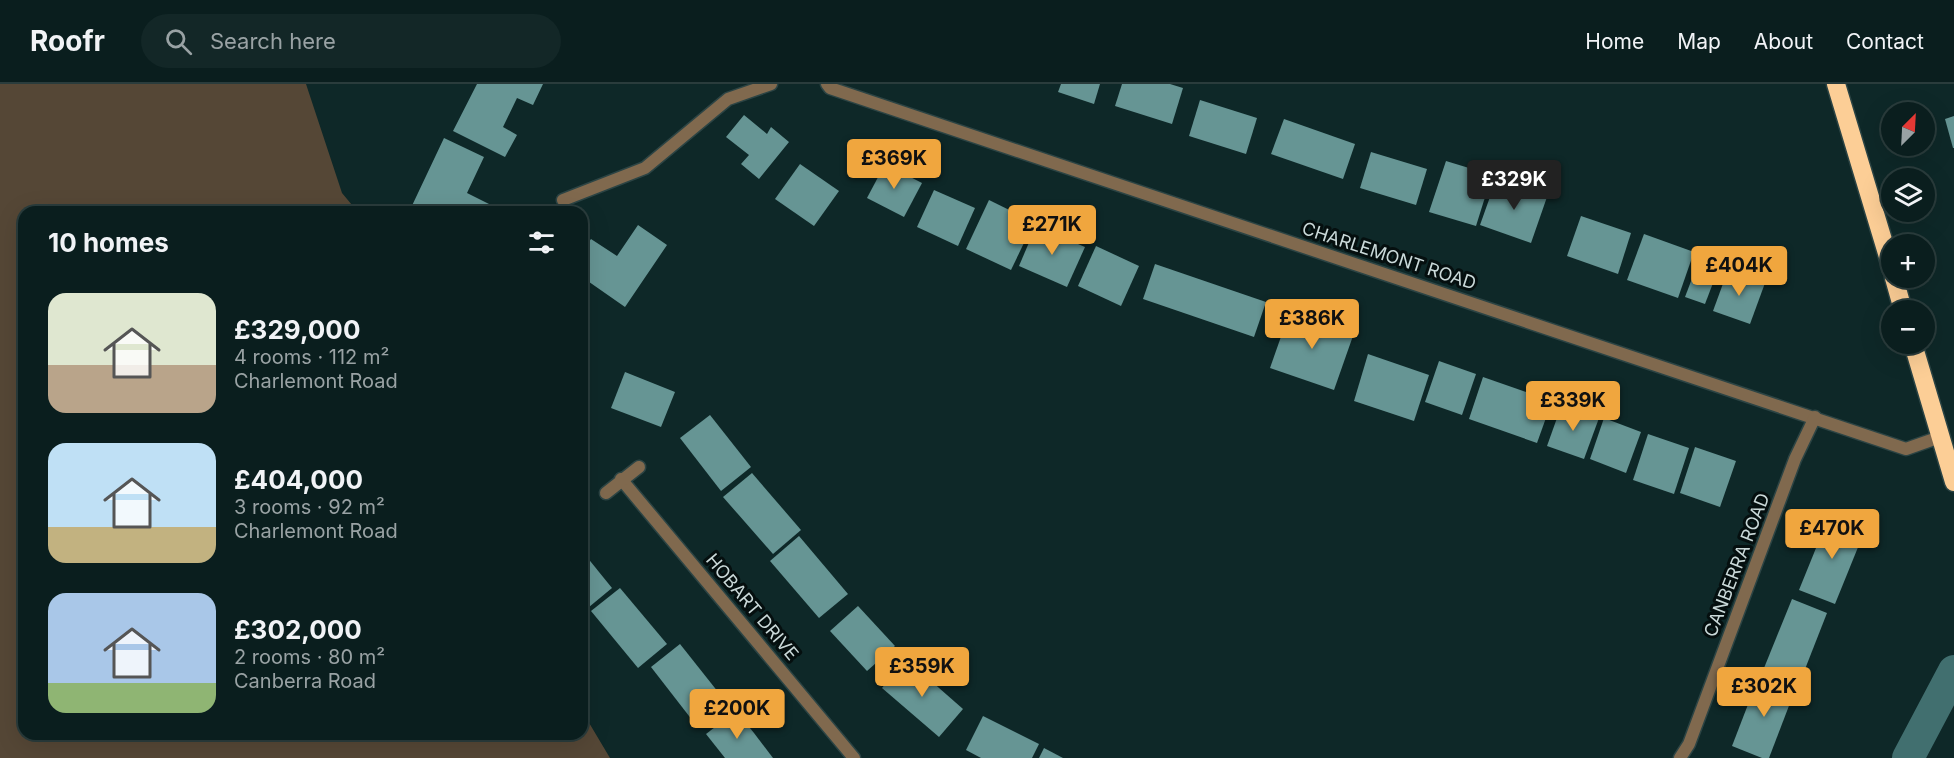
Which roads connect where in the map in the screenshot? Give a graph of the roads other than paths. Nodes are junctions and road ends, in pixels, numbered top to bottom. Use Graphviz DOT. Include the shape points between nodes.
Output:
graph roads {
  1 [pos="771,84"];
  2 [pos="827,84"];
  3 [pos="1836,84"];
  4 [pos="563,200"];
  5 [pos="1881,234"];
  6 [pos="1916,354"];
  7 [pos="1815,417"];
  8 [pos="1940,437"];
  9 [pos="639,467"];
  10 [pos="621,479"];
  11 [pos="1954,482"];
  12 [pos="606,493"];
  13 [pos="854,758"];
  14 [pos="1680,758"];
  1 -- 4 [label="street" via="728,99 645,168"];
  2 -- 7 [label="street, CHARLEMONT ROAD"];
  3 -- 5 [label="highway"];
  6 -- 8 [label="highway"];
  7 -- 8 [label="street, CHARLEMONT ROAD" via="1906,449"];
  7 -- 14 [label="street, CANBERRA ROAD" via="1689,744"];
  8 -- 11 [label="highway"];
  9 -- 10 [label="street"];
  10 -- 12 [label="street"];
  10 -- 13 [label="street, HOBART DRIVE"];
}
